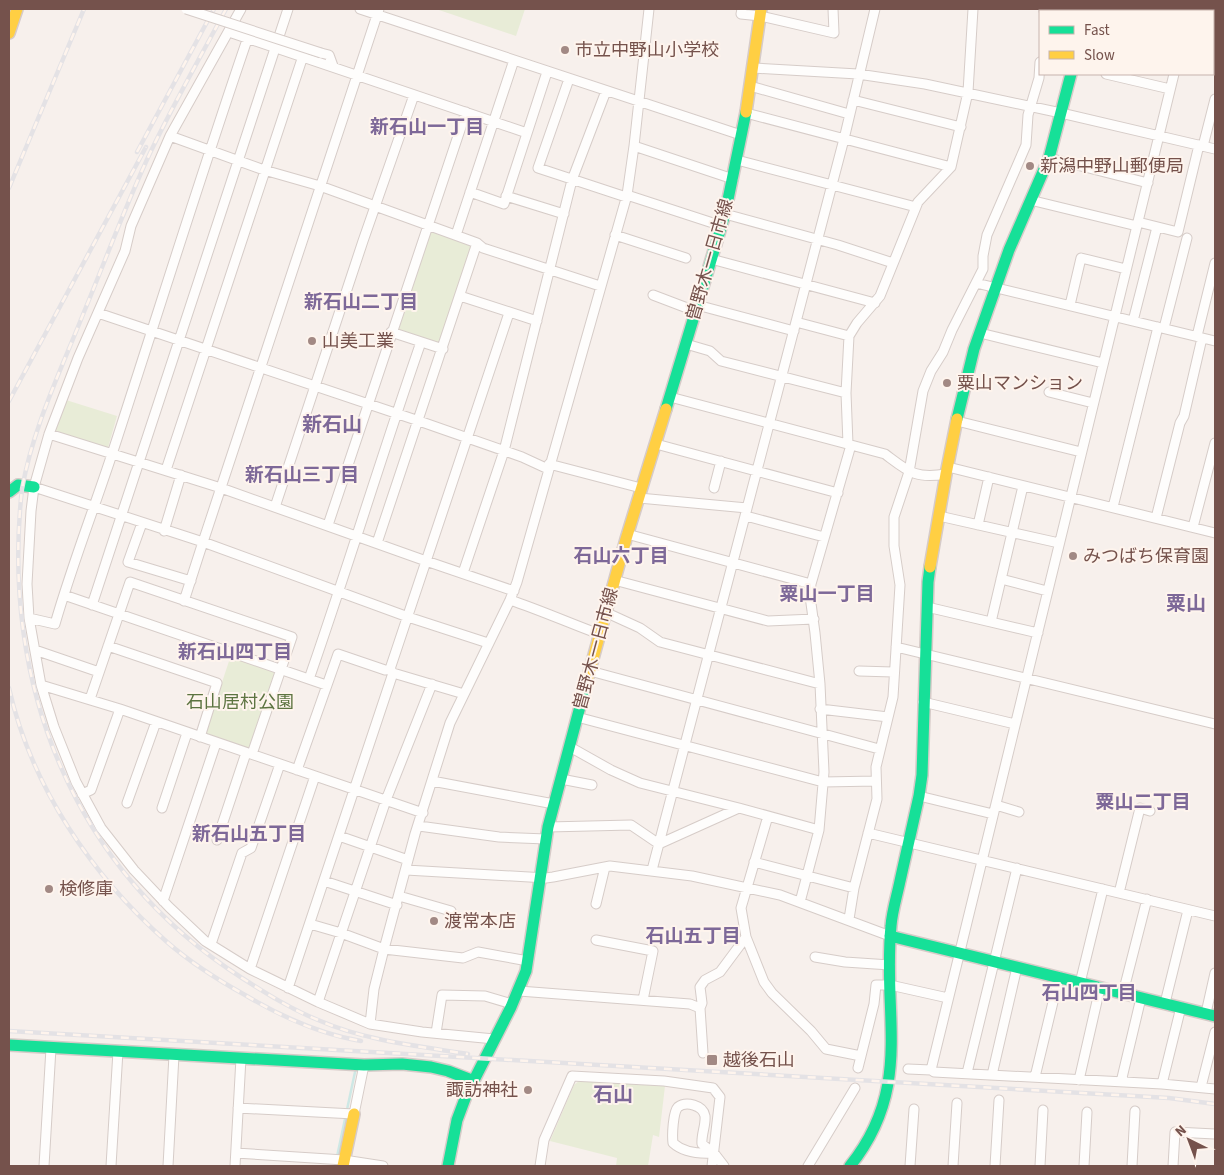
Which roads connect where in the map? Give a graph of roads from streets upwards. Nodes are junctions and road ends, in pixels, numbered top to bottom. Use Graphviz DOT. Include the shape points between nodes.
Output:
graph roads {
  1 [pos="17,9"];
  2 [pos="186,9"];
  3 [pos="241,9"];
  4 [pos="288,9"];
  5 [pos="360,9"];
  6 [pos="649,9"];
  7 [pos="742,9"];
  8 [pos="833,9"];
  9 [pos="875,9"];
  10 [pos="973,9"];
  11 [pos="378,12"];
  12 [pos="760,12"];
  13 [pos="229,32"];
  14 [pos="9,33"];
  15 [pos="248,37"];
  16 [pos="276,47"];
  17 [pos="302,56"];
  18 [pos="514,60"];
  19 [pos="333,66"];
  20 [pos="752,68"];
  21 [pos="547,72"];
  22 [pos="858,74"];
  23 [pos="357,75"];
  24 [pos="1039,75"];
  25 [pos="1071,75"];
  26 [pos="1110,75"];
  27 [pos="1174,75"];
  28 [pos="569,79"];
  29 [pos="750,86"];
  30 [pos="1170,89"];
  31 [pos="606,92"];
  32 [pos="968,92"];
  33 [pos="414,95"];
  34 [pos="1215,99"];
  35 [pos="853,100"];
  36 [pos="639,101"];
  37 [pos="1030,107"];
  38 [pos="466,112"];
  39 [pos="1060,112"];
  40 [pos="746,113"];
  41 [pos="850,114"];
  42 [pos="492,122"];
  43 [pos="961,127"];
  44 [pos="528,133"];
  45 [pos="742,135"];
  46 [pos="1159,135"];
  47 [pos="170,136"];
  48 [pos="844,139"];
  49 [pos="634,146"];
  50 [pos="1201,146"];
  51 [pos="1215,149"];
  52 [pos="209,151"];
  53 [pos="1049,158"];
  54 [pos="238,160"];
  55 [pos="737,160"];
  56 [pos="952,167"];
  57 [pos="264,170"];
  58 [pos="733,179"];
  59 [pos="572,180"];
  60 [pos="1148,183"];
  61 [pos="832,184"];
  62 [pos="320,186"];
  63 [pos="470,192"];
  64 [pos="506,196"];
  65 [pos="626,196"];
  66 [pos="1030,200"];
  67 [pos="375,206"];
  68 [pos="916,207"];
  69 [pos="564,214"];
  70 [pos="725,214"];
  71 [pos="1137,224"];
  72 [pos="428,226"];
  73 [pos="722,226"];
  74 [pos="1156,227"];
  75 [pos="456,235"];
  76 [pos="615,235"];
  77 [pos="1187,238"];
  78 [pos="818,239"];
  79 [pos="477,243"];
  80 [pos="686,258"];
  81 [pos="711,259"];
  82 [pos="893,263"];
  83 [pos="1215,263"];
  84 [pos="1126,269"];
  85 [pos="550,270"];
  86 [pos="976,283"];
  87 [pos="806,285"];
  88 [pos="600,286"];
  89 [pos="995,287"];
  90 [pos="653,295"];
  91 [pos="460,296"];
  92 [pos="874,303"];
  93 [pos="1070,305"];
  94 [pos="696,308"];
  95 [pos="98,313"];
  96 [pos="509,313"];
  97 [pos="1115,316"];
  98 [pos="537,321"];
  99 [pos="1133,321"];
  100 [pos="795,327"];
  101 [pos="1161,328"];
  102 [pos="152,330"];
  103 [pos="391,332"];
  104 [pos="980,333"];
  105 [pos="849,336"];
  106 [pos="1200,337"];
  107 [pos="179,340"];
  108 [pos="1215,341"];
  109 [pos="421,342"];
  110 [pos="686,344"];
  111 [pos="206,349"];
  112 [pos="443,349"];
  113 [pos="1103,363"];
  114 [pos="260,367"];
  115 [pos="782,377"];
  116 [pos="316,386"];
  117 [pos="1049,392"];
  118 [pos="846,393"];
  119 [pos="670,397"];
  120 [pos="1093,403"];
  121 [pos="368,404"];
  122 [pos="397,414"];
  123 [pos="419,421"];
  124 [pos="957,421"];
  125 [pos="770,423"];
  126 [pos="49,434"];
  127 [pos="468,438"];
  128 [pos="1215,442"];
  129 [pos="656,444"];
  130 [pos="850,444"];
  131 [pos="504,451"];
  132 [pos="1081,452"];
  133 [pos="112,454"];
  134 [pos="721,461"];
  135 [pos="139,462"];
  136 [pos="549,466"];
  137 [pos="166,470"];
  138 [pos="758,470"];
  139 [pos="947,470"];
  140 [pos="909,472"];
  141 [pos="181,475"];
  142 [pos="989,478"];
  143 [pos="1023,486"];
  144 [pos="34,487"];
  145 [pos="221,488"];
  146 [pos="714,488"];
  147 [pos="9,492"];
  148 [pos="838,492"];
  149 [pos="640,493"];
  150 [pos="1071,498"];
  151 [pos="92,507"];
  152 [pos="276,507"];
  153 [pos="1113,507"];
  154 [pos="746,512"];
  155 [pos="121,516"];
  156 [pos="938,516"];
  157 [pos="1156,518"];
  158 [pos="142,523"];
  159 [pos="328,525"];
  160 [pos="978,525"];
  161 [pos="1193,527"];
  162 [pos="164,531"];
  163 [pos="1012,532"];
  164 [pos="1215,533"];
  165 [pos="627,534"];
  166 [pos="356,536"];
  167 [pos="824,537"];
  168 [pos="203,542"];
  169 [pos="377,543"];
  170 [pos="1059,543"];
  171 [pos="426,561"];
  172 [pos="733,563"];
  173 [pos="463,573"];
  174 [pos="1001,579"];
  175 [pos="614,580"];
  176 [pos="191,581"];
  177 [pos="811,584"];
  178 [pos="340,591"];
  179 [pos="514,591"];
  180 [pos="1047,591"];
  181 [pos="64,595"];
  182 [pos="184,600"];
  183 [pos="510,600"];
  184 [pos="92,605"];
  185 [pos="927,606"];
  186 [pos="721,609"];
  187 [pos="605,612"];
  188 [pos="119,614"];
  189 [pos="408,616"];
  190 [pos="30,618"];
  191 [pos="814,619"];
  192 [pos="991,622"];
  193 [pos="1038,633"];
  194 [pos="599,634"];
  195 [pos="488,643"];
  196 [pos="108,646"];
  197 [pos="896,647"];
  198 [pos="35,650"];
  199 [pos="708,654"];
  200 [pos="926,654"];
  201 [pos="280,670"];
  202 [pos="391,671"];
  203 [pos="590,671"];
  204 [pos="859,671"];
  205 [pos="99,672"];
  206 [pos="893,672"];
  207 [pos="309,679"];
  208 [pos="1026,679"];
  209 [pos="432,684"];
  210 [pos="820,684"];
  211 [pos="41,685"];
  212 [pos="326,685"];
  213 [pos="464,694"];
  214 [pos="90,700"];
  215 [pos="698,700"];
  216 [pos="923,702"];
  217 [pos="820,708"];
  218 [pos="120,709"];
  219 [pos="578,717"];
  220 [pos="888,717"];
  221 [pos="156,722"];
  222 [pos="1015,724"];
  223 [pos="1215,724"];
  224 [pos="187,733"];
  225 [pos="822,733"];
  226 [pos="200,737"];
  227 [pos="216,743"];
  228 [pos="570,746"];
  229 [pos="684,746"];
  230 [pos="879,749"];
  231 [pos="249,754"];
  232 [pos="280,764"];
  233 [pos="297,770"];
  234 [pos="316,776"];
  235 [pos="561,779"];
  236 [pos="432,781"];
  237 [pos="876,781"];
  238 [pos="823,782"];
  239 [pos="592,785"];
  240 [pos="354,790"];
  241 [pos="673,792"];
  242 [pos="82,794"];
  243 [pos="919,796"];
  244 [pos="386,800"];
  245 [pos="127,803"];
  246 [pos="554,804"];
  247 [pos="162,808"];
  248 [pos="739,808"];
  249 [pos="995,810"];
  250 [pos="1150,810"];
  251 [pos="1019,812"];
  252 [pos="423,813"];
  253 [pos="768,816"];
  254 [pos="419,826"];
  255 [pos="548,827"];
  256 [pos="819,830"];
  257 [pos="868,833"];
  258 [pos="339,836"];
  259 [pos="546,839"];
  260 [pos="217,840"];
  261 [pos="909,842"];
  262 [pos="658,844"];
  263 [pos="371,847"];
  264 [pos="408,860"];
  265 [pos="982,860"];
  266 [pos="754,862"];
  267 [pos="605,866"];
  268 [pos="1017,868"];
  269 [pos="406,870"];
  270 [pos="652,870"];
  271 [pos="806,875"];
  272 [pos="540,877"];
  273 [pos="324,880"];
  274 [pos="854,888"];
  275 [pos="746,889"];
  276 [pos="1102,889"];
  277 [pos="355,891"];
  278 [pos="1119,893"];
  279 [pos="1147,899"];
  280 [pos="163,900"];
  281 [pos="398,901"];
  282 [pos="800,902"];
  283 [pos="596,904"];
  284 [pos="1188,910"];
  285 [pos="451,911"];
  286 [pos="1215,916"];
  287 [pos="848,919"];
  288 [pos="310,924"];
  289 [pos="341,933"];
  290 [pos="890,936"];
  291 [pos="746,937"];
  292 [pos="596,940"];
  293 [pos="211,944"];
  294 [pos="384,949"];
  295 [pos="959,953"];
  296 [pos="815,956"];
  297 [pos="528,961"];
  298 [pos="994,962"];
  299 [pos="890,966"];
  300 [pos="1017,967"];
  301 [pos="250,969"];
  302 [pos="1215,973"];
  303 [pos="1059,977"];
  304 [pos="1080,983"];
  305 [pos="890,985"];
  306 [pos="288,988"];
  307 [pos="1100,988"];
  308 [pos="519,991"];
  309 [pos="1123,993"];
  310 [pos="948,998"];
  311 [pos="1141,998"];
  312 [pos="643,1000"];
  313 [pos="318,1002"];
  314 [pos="1165,1003"];
  315 [pos="512,1004"];
  316 [pos="1181,1007"];
  317 [pos="700,1008"];
  318 [pos="1210,1015"];
  319 [pos="370,1024"];
  320 [pos="1215,1032"];
  321 [pos="436,1033"];
  322 [pos="494,1039"];
  323 [pos="9,1045"];
  324 [pos="51,1048"];
  325 [pos="118,1051"];
  326 [pos="703,1053"];
  327 [pos="174,1055"];
  328 [pos="861,1056"];
  329 [pos="241,1058"];
  330 [pos="364,1065"];
  331 [pos="858,1068"];
  332 [pos="908,1069"];
  333 [pos="931,1070"];
  334 [pos="967,1073"];
  335 [pos="992,1075"];
  336 [pos="1035,1077"];
  337 [pos="1079,1080"];
  338 [pos="474,1081"];
  339 [pos="1121,1082"];
  340 [pos="1162,1084"];
  341 [pos="1201,1087"];
  342 [pos="855,1088"];
  343 [pos="1215,1089"];
  344 [pos="1000,1100"];
  345 [pos="957,1103"];
  346 [pos="238,1108"];
  347 [pos="914,1109"];
  348 [pos="1043,1110"];
  349 [pos="1135,1111"];
  350 [pos="1088,1112"];
  351 [pos="354,1114"];
  352 [pos="1215,1134"];
  353 [pos="702,1140"];
  354 [pos="690,1151"];
  355 [pos="714,1152"];
  356 [pos="236,1153"];
  357 [pos="344,1163"];
  358 [pos="810,1165"];
  359 [pos="44,1166"];
  360 [pos="111,1166"];
  361 [pos="168,1166"];
  362 [pos="235,1166"];
  363 [pos="383,1166"];
  364 [pos="448,1166"];
  365 [pos="540,1166"];
  366 [pos="712,1166"];
  367 [pos="724,1166"];
  368 [pos="850,1166"];
  369 [pos="910,1166"];
  370 [pos="953,1166"];
  371 [pos="995,1166"];
  372 [pos="1040,1166"];
  373 [pos="1084,1166"];
  374 [pos="1132,1166"];
  375 [pos="1173,1166"];
  1 -- 14 [label="street"];
  2 -- 19 [label="street, bridge" via="329,55"];
  3 -- 13 [label="street"];
  4 -- 16 [label="street"];
  5 -- 11 [label="street"];
  6 -- 36 [label="street"];
  7 -- 12 [label="street" via="741,14"];
  8 -- 12 [label="street" via="834,33"];
  9 -- 22 [label="street"];
  10 -- 32 [label="street"];
  11 -- 18 [label="street"];
  11 -- 23 [label="street"];
  12 -- 20 [label="street, 曽野木一日市線"];
  13 -- 15 [label="street"];
  13 -- 47 [label="street"];
  15 -- 16 [label="street"];
  15 -- 52 [label="street"];
  16 -- 17 [label="street"];
  16 -- 54 [label="street"];
  17 -- 19 [label="street"];
  17 -- 57 [label="street"];
  18 -- 21 [label="street"];
  18 -- 42 [label="street"];
  19 -- 23 [label="street"];
  20 -- 22 [label="street"];
  20 -- 29 [label="street, 曽野木一日市線"];
  21 -- 28 [label="street"];
  21 -- 44 [label="street"];
  22 -- 32 [label="street"];
  22 -- 35 [label="street"];
  23 -- 33 [label="street"];
  23 -- 62 [label="street"];
  24 -- 37 [label="street"];
  25 -- 39 [label="street"];
  26 -- 30 [label="street"];
  27 -- 30 [label="street"];
  28 -- 31 [label="street"];
  28 -- 59 [label="street" via="538,168"];
  29 -- 40 [label="street, 曽野木一日市線"];
  29 -- 41 [label="street"];
  30 -- 46 [label="street"];
  31 -- 36 [label="street"];
  31 -- 59 [label="street"];
  32 -- 37 [label="street"];
  32 -- 43 [label="street"];
  33 -- 38 [label="street"];
  33 -- 67 [label="street"];
  34 -- 50 [label="street"];
  35 -- 41 [label="street"];
  35 -- 43 [label="street"];
  36 -- 45 [label="street"];
  36 -- 49 [label="street"];
  37 -- 39 [label="street"];
  37 -- 86 [label="street" via="1026,145 987,235 983,268"];
  38 -- 42 [label="street"];
  38 -- 72 [label="street"];
  39 -- 46 [label="street"];
  39 -- 53 [label="street"];
  40 -- 45 [label="street, 曽野木一日市線"];
  40 -- 48 [label="street"];
  41 -- 48 [label="street"];
  42 -- 44 [label="street"];
  42 -- 63 [label="street"];
  43 -- 56 [label="street"];
  44 -- 64 [label="street"];
  45 -- 55 [label="street, 曽野木一日市線"];
  46 -- 50 [label="street"];
  46 -- 60 [label="street"];
  47 -- 52 [label="street"];
  47 -- 95 [label="street"];
  48 -- 56 [label="street"];
  48 -- 61 [label="street"];
  49 -- 58 [label="street"];
  49 -- 65 [label="street"];
  50 -- 51 [label="street"];
  50 -- 74 [label="street" via="1178,232"];
  52 -- 54 [label="street"];
  52 -- 102 [label="street"];
  53 -- 60 [label="street"];
  53 -- 66 [label="street"];
  54 -- 57 [label="street"];
  54 -- 107 [label="street"];
  55 -- 58 [label="street, 曽野木一日市線"];
  55 -- 61 [label="street"];
  56 -- 68 [label="street"];
  57 -- 62 [label="street"];
  57 -- 111 [label="street"];
  58 -- 70 [label="street, 曽野木一日市線"];
  59 -- 65 [label="street"];
  59 -- 69 [label="street"];
  60 -- 71 [label="street"];
  61 -- 68 [label="street"];
  61 -- 78 [label="street"];
  62 -- 67 [label="street"];
  62 -- 114 [label="street"];
  63 -- 64 [label="street" via="504,204"];
  63 -- 75 [label="street"];
  64 -- 69 [label="street"];
  65 -- 73 [label="street"];
  65 -- 76 [label="street"];
  66 -- 71 [label="street"];
  66 -- 89 [label="street"];
  67 -- 72 [label="street"];
  67 -- 116 [label="street"];
  68 -- 82 [label="street"];
  69 -- 85 [label="street"];
  70 -- 73 [label="street, 曽野木一日市線"];
  70 -- 78 [label="street"];
  71 -- 74 [label="street"];
  71 -- 84 [label="street"];
  72 -- 75 [label="street"];
  72 -- 103 [label="street"];
  73 -- 81 [label="street, 曽野木一日市線"];
  74 -- 99 [label="street"];
  75 -- 79 [label="street"];
  76 -- 80 [label="street"];
  76 -- 88 [label="street"];
  77 -- 101 [label="street"];
  78 -- 82 [label="street"];
  78 -- 87 [label="street"];
  79 -- 85 [label="street" via="483,248"];
  79 -- 91 [label="street"];
  81 -- 87 [label="street"];
  81 -- 94 [label="street, 曽野木一日市線"];
  82 -- 92 [label="street"];
  83 -- 106 [label="street"];
  84 -- 93 [label="street" via="1081,258"];
  84 -- 97 [label="street"];
  85 -- 88 [label="street"];
  85 -- 98 [label="street"];
  86 -- 89 [label="street"];
  86 -- 140 [label="street" via="922,391"];
  87 -- 92 [label="street"];
  87 -- 100 [label="street"];
  88 -- 136 [label="street"];
  89 -- 93 [label="street"];
  89 -- 104 [label="street"];
  90 -- 94 [label="street"];
  91 -- 96 [label="street"];
  91 -- 112 [label="street"];
  92 -- 105 [label="street"];
  93 -- 97 [label="street"];
  94 -- 100 [label="street"];
  94 -- 110 [label="street, 曽野木一日市線"];
  95 -- 102 [label="street"];
  95 -- 126 [label="street"];
  96 -- 98 [label="street"];
  96 -- 127 [label="street"];
  97 -- 99 [label="street"];
  97 -- 113 [label="street"];
  98 -- 131 [label="street"];
  99 -- 101 [label="street"];
  100 -- 105 [label="street"];
  100 -- 115 [label="street"];
  101 -- 106 [label="street"];
  101 -- 153 [label="street"];
  102 -- 107 [label="street"];
  102 -- 133 [label="street"];
  103 -- 109 [label="street"];
  103 -- 121 [label="street"];
  104 -- 113 [label="street"];
  104 -- 124 [label="street"];
  105 -- 118 [label="street"];
  106 -- 108 [label="street"];
  106 -- 157 [label="street" via="1184,416"];
  107 -- 111 [label="street"];
  107 -- 135 [label="street"];
  109 -- 112 [label="street"];
  109 -- 122 [label="street"];
  110 -- 115 [label="street" via="710,351 721,361"];
  110 -- 119 [label="street, 曽野木一日市線"];
  111 -- 114 [label="street"];
  111 -- 137 [label="street"];
  112 -- 123 [label="street"];
  113 -- 120 [label="street"];
  114 -- 116 [label="street"];
  114 -- 145 [label="street"];
  115 -- 118 [label="street"];
  115 -- 125 [label="street"];
  116 -- 121 [label="street"];
  116 -- 152 [label="street"];
  117 -- 120 [label="street"];
  118 -- 130 [label="street"];
  119 -- 125 [label="street"];
  119 -- 129 [label="street, 曽野木一日市線"];
  120 -- 132 [label="street"];
  121 -- 122 [label="street"];
  121 -- 159 [label="street"];
  122 -- 123 [label="street"];
  122 -- 166 [label="street"];
  123 -- 127 [label="street"];
  123 -- 169 [label="street"];
  124 -- 132 [label="street"];
  124 -- 139 [label="street"];
  125 -- 130 [label="street"];
  125 -- 138 [label="street"];
  126 -- 133 [label="street"];
  126 -- 144 [label="street"];
  127 -- 131 [label="street"];
  127 -- 171 [label="street"];
  128 -- 161 [label="street"];
  129 -- 134 [label="street"];
  129 -- 149 [label="street, 曽野木一日市線"];
  130 -- 140 [label="street" via="885,454"];
  130 -- 148 [label="street"];
  131 -- 136 [label="street"];
  131 -- 173 [label="street"];
  132 -- 150 [label="street"];
  133 -- 135 [label="street"];
  133 -- 151 [label="street"];
  134 -- 138 [label="street"];
  134 -- 146 [label="street"];
  135 -- 137 [label="street"];
  135 -- 155 [label="street"];
  136 -- 149 [label="street"];
  136 -- 179 [label="street"];
  137 -- 141 [label="street"];
  138 -- 148 [label="street"];
  138 -- 154 [label="street"];
  139 -- 140 [label="street" via="929,476"];
  139 -- 142 [label="street"];
  139 -- 156 [label="street"];
  140 -- 197 [label="street" via="894,517 894,546 900,585"];
  141 -- 145 [label="street"];
  141 -- 162 [label="street"];
  142 -- 143 [label="street"];
  142 -- 160 [label="street"];
  143 -- 150 [label="street"];
  143 -- 163 [label="street"];
  144 -- 147 [label="street" via="18,485"];
  144 -- 151 [label="street"];
  144 -- 190 [label="street" via="27,584"];
  145 -- 152 [label="street"];
  145 -- 168 [label="street"];
  148 -- 167 [label="street"];
  149 -- 154 [label="street"];
  149 -- 165 [label="street, 曽野木一日市線"];
  150 -- 153 [label="street"];
  150 -- 170 [label="street"];
  151 -- 155 [label="street"];
  151 -- 181 [label="street"];
  152 -- 159 [label="street"];
  153 -- 157 [label="street"];
  154 -- 167 [label="street"];
  154 -- 172 [label="street"];
  155 -- 158 [label="street"];
  155 -- 184 [label="street"];
  156 -- 160 [label="street"];
  156 -- 185 [label="street"];
  157 -- 161 [label="street"];
  158 -- 162 [label="street"];
  158 -- 176 [label="street" via="128,562"];
  159 -- 166 [label="street"];
  160 -- 163 [label="street"];
  161 -- 164 [label="street"];
  162 -- 168 [label="street"];
  163 -- 170 [label="street"];
  163 -- 174 [label="street"];
  165 -- 172 [label="street"];
  165 -- 175 [label="street, 曽野木一日市線"];
  166 -- 169 [label="street"];
  166 -- 178 [label="street"];
  167 -- 177 [label="street"];
  168 -- 176 [label="street"];
  168 -- 178 [label="street"];
  169 -- 171 [label="street"];
  170 -- 180 [label="street"];
  171 -- 173 [label="street"];
  171 -- 189 [label="street"];
  172 -- 177 [label="street"];
  172 -- 186 [label="street"];
  173 -- 179 [label="street"];
  174 -- 180 [label="street"];
  174 -- 192 [label="street"];
  175 -- 186 [label="street"];
  175 -- 187 [label="street, 曽野木一日市線"];
  176 -- 182 [label="street"];
  177 -- 191 [label="street"];
  178 -- 189 [label="street"];
  178 -- 207 [label="street"];
  179 -- 183 [label="street"];
  180 -- 193 [label="street"];
  181 -- 184 [label="street"];
  181 -- 190 [label="street" via="55,624"];
  182 -- 188 [label="street" via="130,582"];
  182 -- 201 [label="street" via="292,637"];
  183 -- 194 [label="street"];
  183 -- 195 [label="street"];
  184 -- 188 [label="street"];
  185 -- 192 [label="street"];
  185 -- 200 [label="street"];
  186 -- 191 [label="street" via="768,621"];
  186 -- 199 [label="street"];
  187 -- 194 [label="street, 曽野木一日市線"];
  187 -- 199 [label="street" via="640,628 660,642"];
  188 -- 196 [label="street"];
  188 -- 201 [label="street"];
  189 -- 195 [label="street"];
  189 -- 202 [label="street"];
  190 -- 198 [label="street"];
  191 -- 210 [label="street"];
  192 -- 193 [label="street"];
  193 -- 208 [label="street"];
  194 -- 203 [label="street, 曽野木一日市線"];
  195 -- 213 [label="street"];
  196 -- 205 [label="street"];
  196 -- 226 [label="street" via="217,683"];
  197 -- 200 [label="street"];
  197 -- 206 [label="street"];
  198 -- 205 [label="street"];
  198 -- 211 [label="street"];
  199 -- 210 [label="street"];
  199 -- 215 [label="street"];
  200 -- 208 [label="street"];
  200 -- 216 [label="street"];
  201 -- 207 [label="street"];
  201 -- 231 [label="street"];
  202 -- 209 [label="street"];
  202 -- 212 [label="street" via="338,654"];
  202 -- 240 [label="street"];
  203 -- 215 [label="street"];
  203 -- 219 [label="street, 曽野木一日市線"];
  204 -- 206 [label="street"];
  205 -- 214 [label="street"];
  206 -- 220 [label="street" via="893,697"];
  207 -- 212 [label="street"];
  208 -- 222 [label="street"];
  208 -- 223 [label="street"];
  209 -- 213 [label="street"];
  209 -- 244 [label="street"];
  210 -- 217 [label="street"];
  211 -- 214 [label="street"];
  211 -- 242 [label="street" via="54,727"];
  212 -- 233 [label="street"];
  213 -- 236 [label="street" via="450,723"];
  214 -- 218 [label="street"];
  215 -- 225 [label="street"];
  215 -- 229 [label="street"];
  216 -- 222 [label="street"];
  216 -- 243 [label="street" via="924,751"];
  217 -- 220 [label="street"];
  217 -- 225 [label="street"];
  218 -- 221 [label="street"];
  218 -- 242 [label="street" via="90,790"];
  219 -- 228 [label="street, 曽野木一日市線"];
  219 -- 229 [label="street"];
  220 -- 230 [label="street"];
  221 -- 224 [label="street"];
  221 -- 245 [label="street"];
  222 -- 249 [label="street"];
  224 -- 226 [label="street"];
  224 -- 247 [label="street"];
  225 -- 230 [label="street"];
  225 -- 238 [label="street"];
  226 -- 227 [label="street"];
  227 -- 231 [label="street"];
  227 -- 280 [label="street"];
  228 -- 235 [label="street, 曽野木一日市線"];
  228 -- 241 [label="street" via="625,777"];
  229 -- 238 [label="street"];
  229 -- 241 [label="street"];
  230 -- 237 [label="street"];
  231 -- 232 [label="street"];
  231 -- 260 [label="street"];
  232 -- 233 [label="street"];
  232 -- 293 [label="street" via="251,848 242,853"];
  233 -- 234 [label="street"];
  234 -- 240 [label="street"];
  234 -- 301 [label="street"];
  235 -- 239 [label="street"];
  235 -- 246 [label="street, 曽野木一日市線"];
  236 -- 246 [label="street"];
  236 -- 252 [label="street"];
  237 -- 238 [label="street"];
  237 -- 257 [label="street" via="877,799"];
  238 -- 256 [label="street"];
  240 -- 244 [label="street"];
  240 -- 258 [label="street"];
  241 -- 248 [label="street"];
  241 -- 262 [label="street"];
  242 -- 280 [label="street" via="101,828"];
  243 -- 249 [label="street"];
  243 -- 261 [label="street"];
  244 -- 252 [label="street"];
  244 -- 263 [label="street"];
  246 -- 255 [label="street, 曽野木一日市線"];
  248 -- 253 [label="street"];
  248 -- 262 [label="street"];
  249 -- 251 [label="street"];
  249 -- 265 [label="street"];
  250 -- 278 [label="street" via="1140,808"];
  252 -- 254 [label="street"];
  253 -- 256 [label="street"];
  253 -- 266 [label="street"];
  254 -- 259 [label="street"];
  254 -- 264 [label="street"];
  255 -- 259 [label="street, 曽野木一日市線"];
  255 -- 262 [label="street" via="631,825"];
  256 -- 271 [label="street"];
  257 -- 261 [label="street"];
  257 -- 274 [label="street"];
  258 -- 263 [label="street"];
  258 -- 273 [label="street"];
  259 -- 272 [label="street, 曽野木一日市線"];
  261 -- 265 [label="street"];
  261 -- 290 [label="street"];
  262 -- 270 [label="street"];
  263 -- 264 [label="street"];
  263 -- 277 [label="street"];
  264 -- 269 [label="street"];
  265 -- 268 [label="street"];
  265 -- 295 [label="street"];
  266 -- 271 [label="street"];
  266 -- 275 [label="street"];
  267 -- 270 [label="street"];
  267 -- 272 [label="street" via="553,878"];
  267 -- 283 [label="street"];
  268 -- 276 [label="street"];
  268 -- 298 [label="street"];
  269 -- 272 [label="street"];
  269 -- 281 [label="street"];
  270 -- 275 [label="street"];
  271 -- 274 [label="street"];
  271 -- 282 [label="street"];
  272 -- 297 [label="street, 曽野木一日市線"];
  273 -- 277 [label="street"];
  273 -- 288 [label="street"];
  274 -- 287 [label="street"];
  275 -- 282 [label="street"];
  275 -- 291 [label="street" via="741,908"];
  276 -- 278 [label="street"];
  276 -- 304 [label="street"];
  277 -- 281 [label="street"];
  277 -- 289 [label="street"];
  278 -- 279 [label="street"];
  279 -- 284 [label="street"];
  279 -- 309 [label="street"];
  280 -- 293 [label="street"];
  281 -- 285 [label="street"];
  281 -- 294 [label="street"];
  282 -- 287 [label="street"];
  284 -- 286 [label="street"];
  284 -- 314 [label="street"];
  287 -- 290 [label="street"];
  288 -- 289 [label="street"];
  288 -- 306 [label="street"];
  289 -- 294 [label="street"];
  289 -- 313 [label="street"];
  290 -- 295 [label="street"];
  290 -- 299 [label="street"];
  291 -- 317 [label="street" via="720,972 702,983"];
  291 -- 328 [label="street" via="764,982 826,1049"];
  292 -- 312 [label="street" via="653,951"];
  293 -- 301 [label="street"];
  294 -- 297 [label="street" via="463,958 478,952"];
  294 -- 319 [label="street"];
  295 -- 298 [label="street"];
  295 -- 310 [label="street"];
  296 -- 299 [label="street"];
  297 -- 308 [label="street, 曽野木一日市線"];
  298 -- 300 [label="street"];
  298 -- 334 [label="street"];
  299 -- 305 [label="street"];
  300 -- 303 [label="street"];
  300 -- 335 [label="street"];
  301 -- 306 [label="street"];
  302 -- 318 [label="street"];
  303 -- 304 [label="street"];
  303 -- 336 [label="street"];
  304 -- 307 [label="street"];
  305 -- 310 [label="street"];
  305 -- 328 [label="street" via="876,985"];
  305 -- 368 [label="street" via="891,1068 888,1091 870,1138"];
  306 -- 313 [label="street"];
  307 -- 309 [label="street"];
  307 -- 337 [label="street"];
  308 -- 312 [label="street"];
  308 -- 315 [label="street, 曽野木一日市線"];
  309 -- 311 [label="street"];
  310 -- 333 [label="street"];
  311 -- 314 [label="street"];
  311 -- 339 [label="street"];
  312 -- 317 [label="street" via="690,1004"];
  313 -- 319 [label="street"];
  314 -- 316 [label="street"];
  315 -- 321 [label="street" via="485,996 442,995"];
  315 -- 322 [label="street, 曽野木一日市線"];
  316 -- 318 [label="street"];
  316 -- 340 [label="street"];
  317 -- 326 [label="street"];
  319 -- 321 [label="street"];
  320 -- 341 [label="street"];
  321 -- 322 [label="street"];
  322 -- 338 [label="street, 曽野木一日市線"];
  323 -- 324 [label="street"];
  324 -- 325 [label="street"];
  324 -- 359 [label="street"];
  325 -- 327 [label="street"];
  325 -- 360 [label="street"];
  327 -- 329 [label="street"];
  327 -- 361 [label="street"];
  328 -- 331 [label="street"];
  329 -- 330 [label="street"];
  329 -- 346 [label="street"];
  330 -- 338 [label="street" via="440,1069"];
  330 -- 351 [label="street"];
  332 -- 333 [label="street"];
  333 -- 334 [label="street"];
  334 -- 335 [label="street"];
  335 -- 336 [label="street"];
  336 -- 337 [label="street"];
  337 -- 339 [label="street"];
  338 -- 364 [label="street, 曽野木一日市線" via="459,1113"];
  339 -- 340 [label="street"];
  340 -- 341 [label="street"];
  341 -- 343 [label="street"];
  342 -- 358 [label="street"];
  344 -- 371 [label="street"];
  345 -- 370 [label="street"];
  346 -- 351 [label="street"];
  346 -- 356 [label="street"];
  347 -- 369 [label="street"];
  348 -- 372 [label="street"];
  349 -- 374 [label="street"];
  350 -- 373 [label="street"];
  351 -- 357 [label="street"];
  352 -- 375 [label="street" via="1175,1132"];
  353 -- 354 [label="street"];
  353 -- 354 [label="street" via="705,1116 701,1108 687,1104 679,1107 675,1111 673,1142"];
  353 -- 355 [label="street" via="705,1147"];
  354 -- 355 [label="street"];
  355 -- 365 [label="street" via="720,1097 713,1088 664,1081 572,1076 544,1140"];
  355 -- 366 [label="street"];
  355 -- 367 [label="street"];
  356 -- 357 [label="street"];
  356 -- 362 [label="street"];
  357 -- 363 [label="street"];
}
